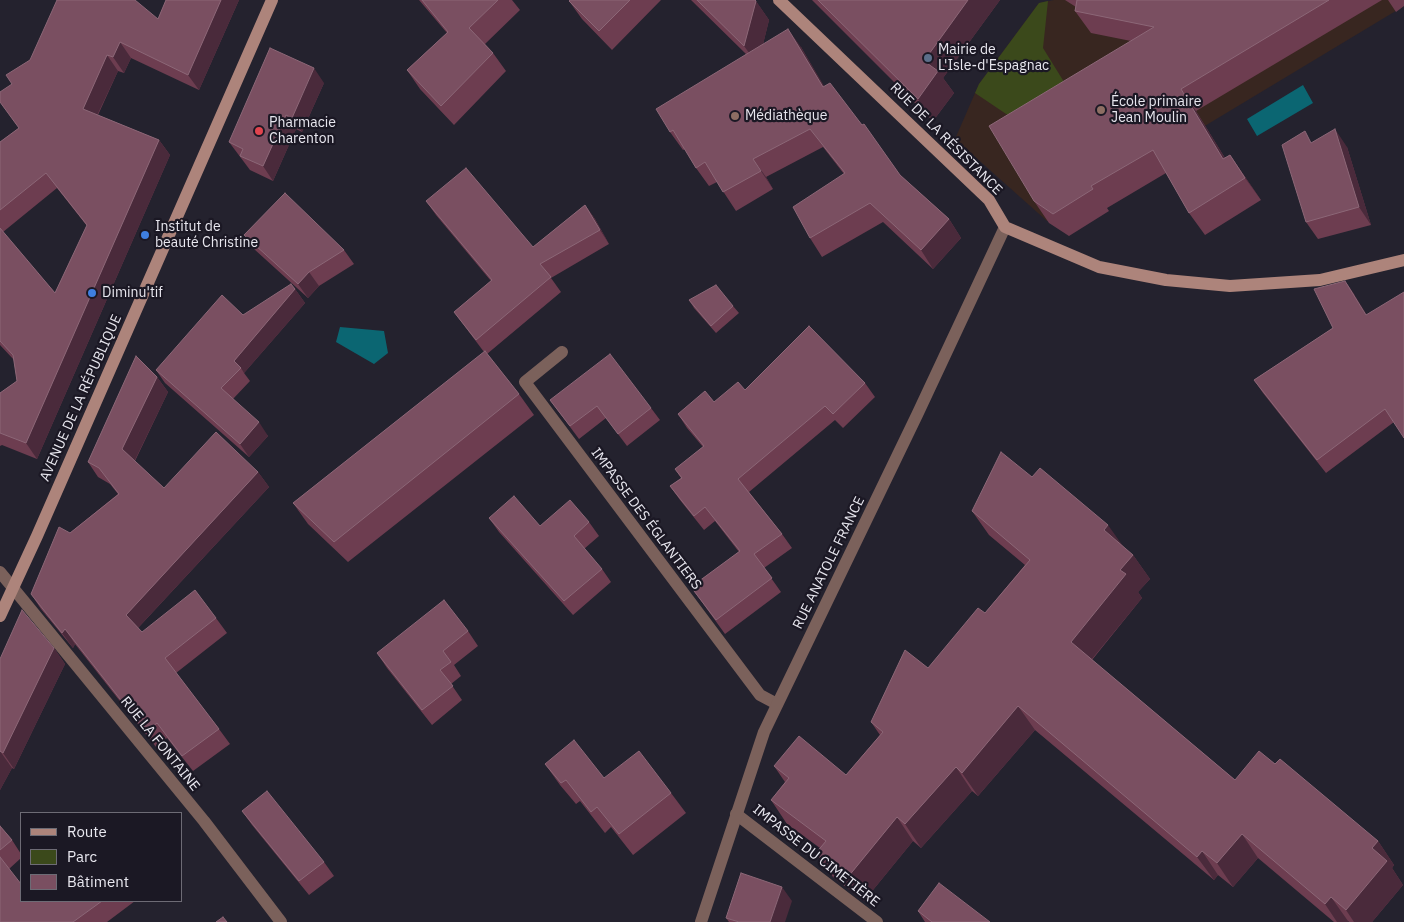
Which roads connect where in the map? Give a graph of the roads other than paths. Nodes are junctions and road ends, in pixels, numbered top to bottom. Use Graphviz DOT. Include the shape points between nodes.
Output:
graph roads {
  1 [pos="272,0"];
  2 [pos="780,0"];
  3 [pos="1005,227"];
  4 [pos="1404,260"];
  5 [pos="562,352"];
  6 [pos="0,572"];
  7 [pos="13,587"];
  8 [pos="0,616"];
  9 [pos="777,704"];
  10 [pos="736,814"];
  11 [pos="281,922"];
  12 [pos="700,922"];
  13 [pos="877,922"];
  1 -- 7 [label="street, AVENUE DE LA RÉPUBLIQUE"];
  2 -- 3 [label="street, RUE DE LA RÉSISTANCE" via="989,200"];
  3 -- 4 [label="street" via="1099,267 1166,280 1230,286 1320,280"];
  3 -- 9 [label="street, RUE ANATOLE FRANCE"];
  5 -- 9 [label="street, IMPASSE DES ÉGLANTIERS" via="526,382 760,695"];
  6 -- 7 [label="street, RUE LA FONTAINE"];
  7 -- 8 [label="street, AVENUE DE LA RÉPUBLIQUE"];
  7 -- 11 [label="street, RUE LA FONTAINE" via="204,821"];
  9 -- 10 [label="street, RUE ANATOLE FRANCE"];
  10 -- 12 [label="street, RUE ANATOLE FRANCE"];
  10 -- 13 [label="street, IMPASSE DU CIMETIÈRE"];
}
